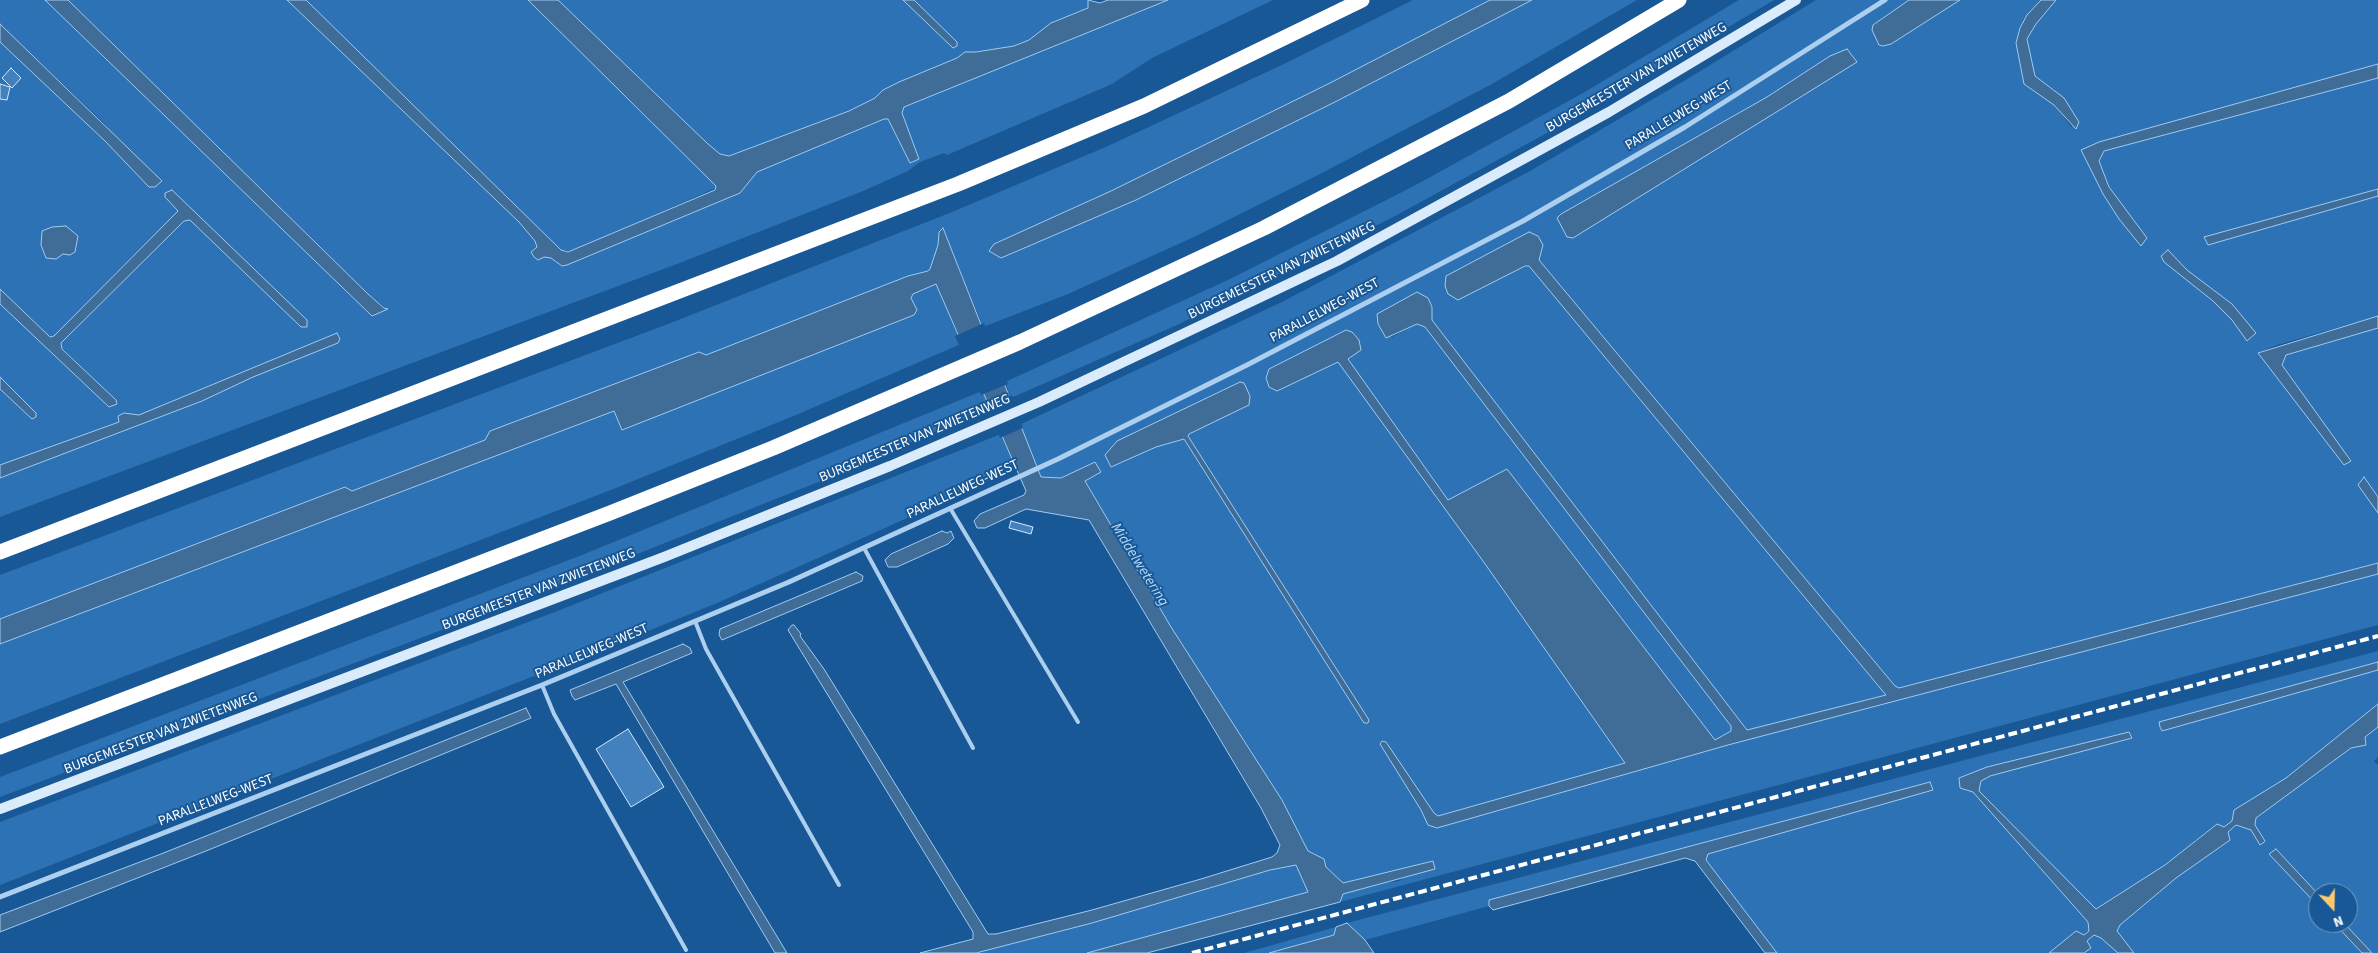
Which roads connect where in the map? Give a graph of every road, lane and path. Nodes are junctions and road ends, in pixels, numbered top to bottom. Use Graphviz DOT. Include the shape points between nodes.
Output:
graph roads {
  1 [pos="1362,0"];
  2 [pos="1679,0"];
  3 [pos="1796,0"];
  4 [pos="1885,0"];
  5 [pos="950,508"];
  6 [pos="864,548"];
  7 [pos="0,552"];
  8 [pos="695,621"];
  9 [pos="542,686"];
  10 [pos="1078,722"];
  11 [pos="0,747"];
  12 [pos="973,748"];
  13 [pos="0,809"];
  14 [pos="839,885"];
  15 [pos="0,896"];
  16 [pos="686,950"];
  1 -- 7 [label="highway" via="1144,106 958,184"];
  2 -- 11 [label="highway" via="1508,101 1264,228 1020,342 610,513"];
  3 -- 13 [label="main road, BURGEMEESTER VAN ZWIETENWEG" via="1610,112 1345,256 1039,402 664,557"];
  4 -- 5 [label="street, PARALLELWEG-WEST" via="1685,127 1523,221 1247,365"];
  5 -- 6 [label="street, PARALLELWEG-WEST"];
  5 -- 10 [label="lane"];
  6 -- 8 [label="street, PARALLELWEG-WEST"];
  6 -- 12 [label="lane"];
  8 -- 9 [label="street, PARALLELWEG-WEST"];
  8 -- 14 [label="lane" via="706,649"];
  9 -- 15 [label="street, PARALLELWEG-WEST"];
  9 -- 16 [label="lane" via="554,714"];
}
